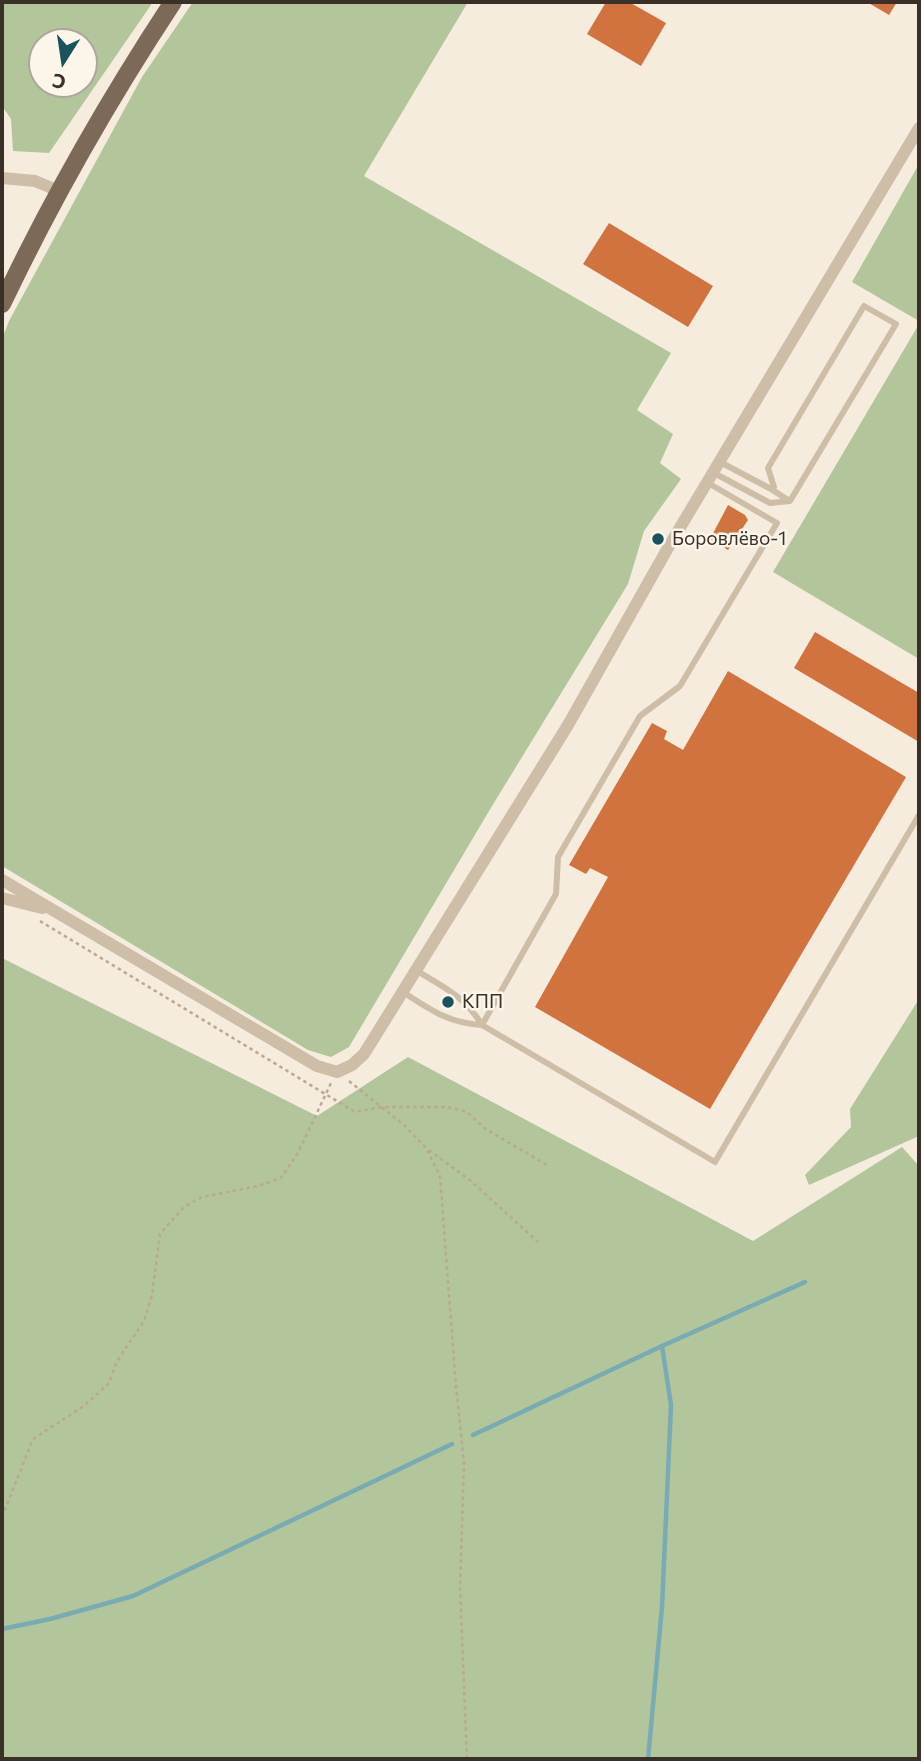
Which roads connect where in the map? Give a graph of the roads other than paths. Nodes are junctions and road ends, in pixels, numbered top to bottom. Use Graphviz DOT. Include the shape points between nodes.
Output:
graph roads {
  1 [pos="173,2"];
  2 [pos="919,128"];
  3 [pos="2,177"];
  4 [pos="59,191"];
  5 [pos="2,304"];
  6 [pos="714,473"];
  7 [pos="771,489"];
  8 [pos="790,500"];
  9 [pos="919,815"];
  10 [pos="2,880"];
  11 [pos="2,898"];
  12 [pos="56,912"];
  13 [pos="416,971"];
  14 [pos="403,992"];
  15 [pos="482,1026"];
  1 -- 4 [label="main road"];
  2 -- 6 [label="street"];
  3 -- 4 [label="street" via="35,181"];
  4 -- 5 [label="main road"];
  6 -- 7 [label="lane"];
  6 -- 8 [label="lane" via="770,503"];
  6 -- 13 [label="street" via="568,725"];
  6 -- 15 [label="lane" via="777,523 680,686 640,716 558,857 556,894"];
  7 -- 8 [label="lane"];
  7 -- 8 [label="lane" via="768,468 864,306 896,324"];
  9 -- 15 [label="lane" via="715,1162"];
  10 -- 12 [label="street"];
  11 -- 12 [label="street"];
  12 -- 14 [label="street" via="317,1066 337,1072 364,1054"];
  13 -- 14 [label="street"];
  13 -- 15 [label="lane" via="471,1007"];
  14 -- 15 [label="lane" via="442,1016"];
}
